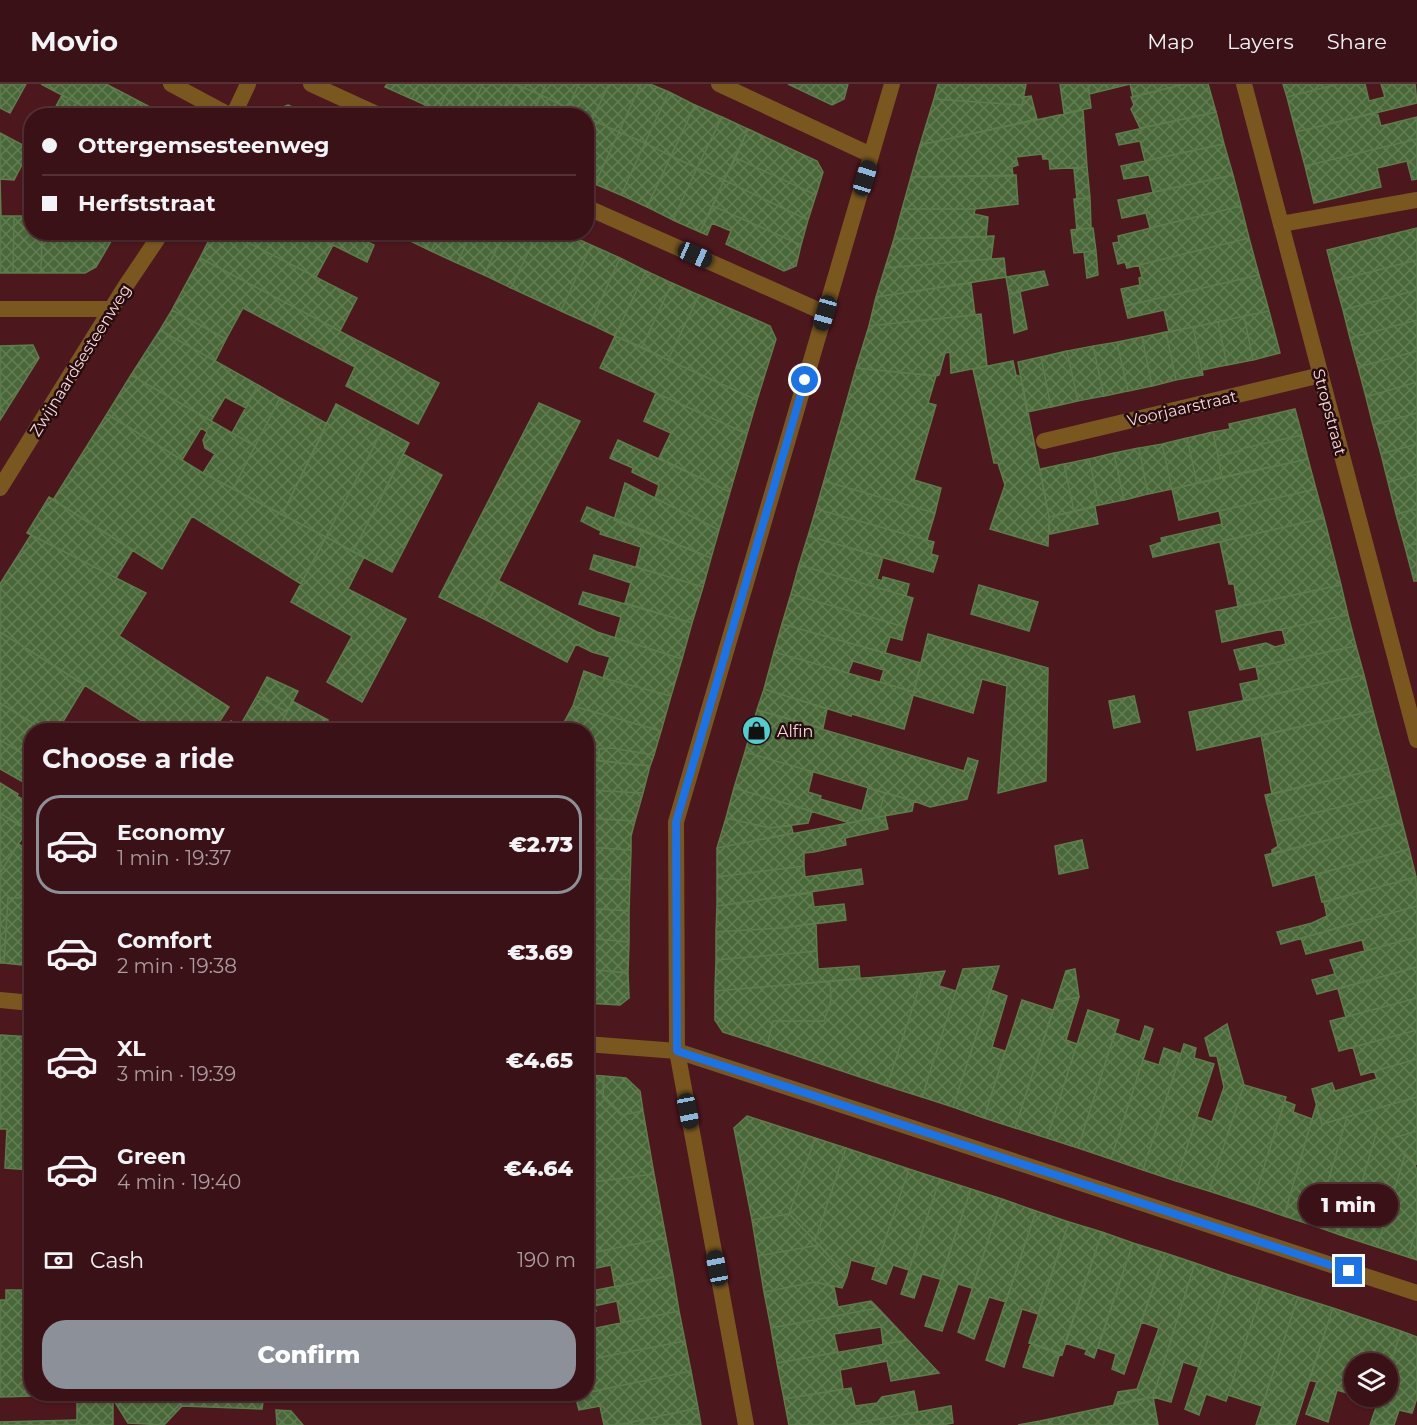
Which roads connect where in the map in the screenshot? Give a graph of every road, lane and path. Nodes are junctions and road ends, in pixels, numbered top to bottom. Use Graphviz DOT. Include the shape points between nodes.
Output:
graph roads {
  1 [pos="171,84"];
  2 [pos="249,84"];
  3 [pos="311,84"];
  4 [pos="719,84"];
  5 [pos="892,84"];
  6 [pos="1244,84"];
  7 [pos="217,108"];
  8 [pos="236,108"];
  9 [pos="364,108"];
  10 [pos="871,155"];
  11 [pos="1417,200"];
  12 [pos="594,211"];
  13 [pos="1281,224"];
  14 [pos="157,240"];
  15 [pos="0,309"];
  16 [pos="112,309"];
  17 [pos="825,313"];
  18 [pos="1321,375"];
  19 [pos="1044,441"];
  20 [pos="0,488"];
  21 [pos="1417,740"];
  22 [pos="0,1000"];
  23 [pos="24,1002"];
  24 [pos="594,1045"];
  25 [pos="677,1051"];
  26 [pos="1417,1293"];
  27 [pos="746,1425"];
  1 -- 7 [label="street"];
  2 -- 8 [label="street"];
  3 -- 9 [label="street"];
  4 -- 10 [label="street"];
  5 -- 10 [label="street"];
  6 -- 13 [label="street, Stropstraat"];
  10 -- 17 [label="street"];
  11 -- 13 [label="street"];
  12 -- 17 [label="street"];
  13 -- 18 [label="street, Stropstraat"];
  14 -- 16 [label="street, Zwijnaardsesteenweg"];
  15 -- 16 [label="street"];
  16 -- 20 [label="street, Zwijnaardsesteenweg"];
  17 -- 25 [label="street" via="676,822"];
  18 -- 19 [label="street, Voorjaarstraat"];
  18 -- 21 [label="street, Stropstraat"];
  22 -- 23 [label="street"];
  24 -- 25 [label="street"];
  25 -- 26 [label="street"];
  25 -- 27 [label="street"];
}
